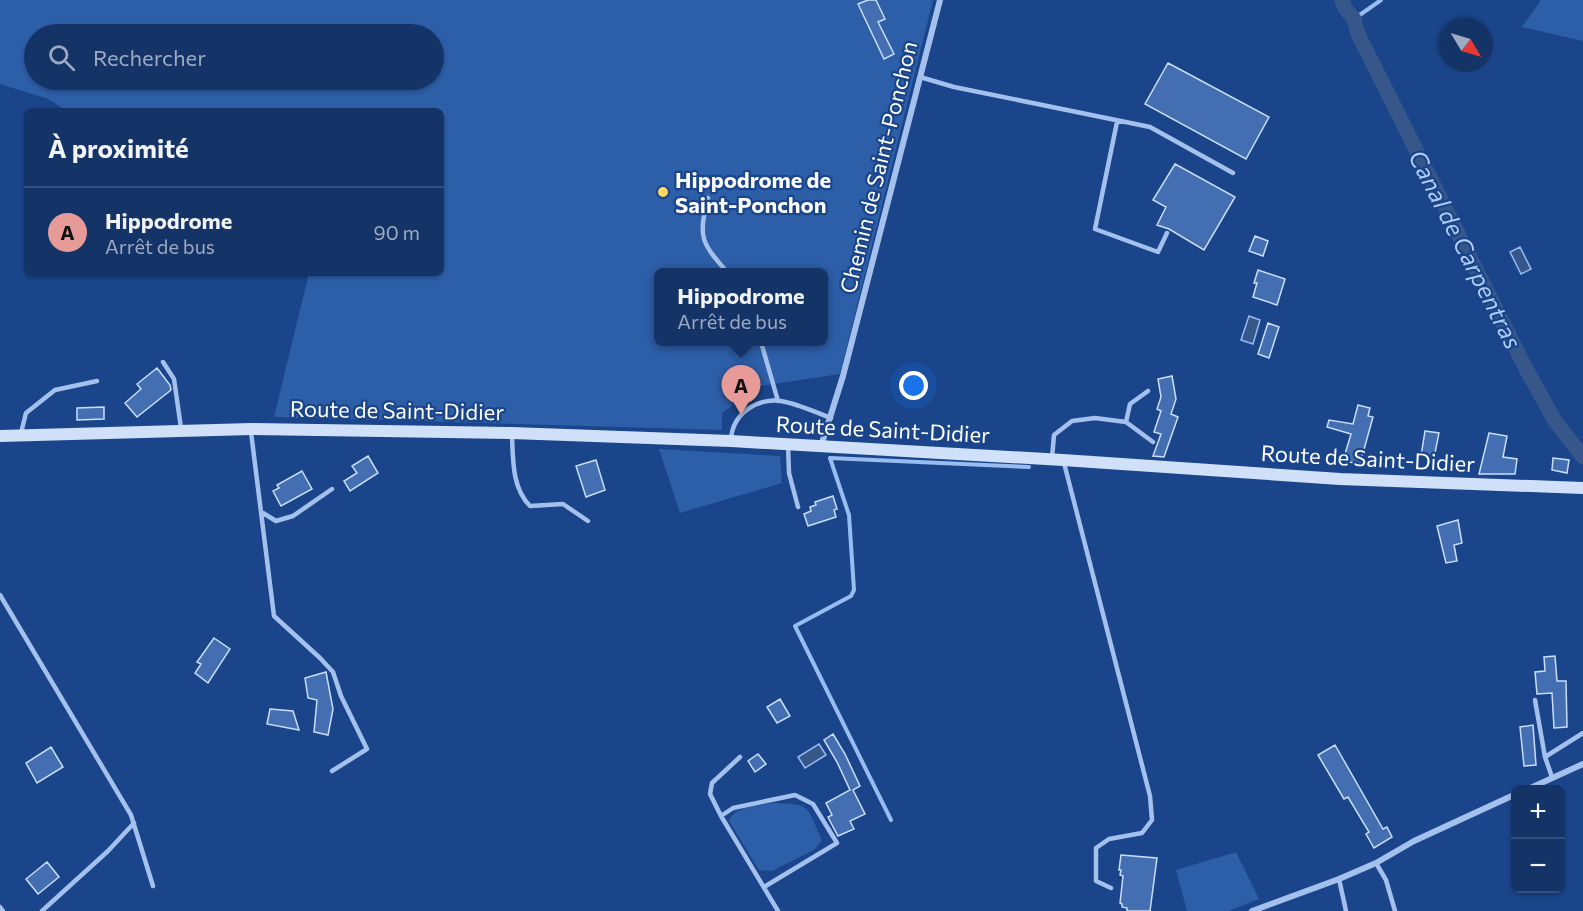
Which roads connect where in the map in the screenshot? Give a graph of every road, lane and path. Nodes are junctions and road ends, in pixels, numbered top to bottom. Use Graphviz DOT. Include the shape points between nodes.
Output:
graph roads {
  1 [pos="940,0"];
  2 [pos="920,77"];
  3 [pos="1117,122"];
  4 [pos="1233,173"];
  5 [pos="708,198"];
  6 [pos="1167,233"];
  7 [pos="723,268"];
  8 [pos="762,346"];
  9 [pos="163,362"];
  10 [pos="97,381"];
  11 [pos="1148,391"];
  12 [pos="778,401"];
  13 [pos="831,418"];
  14 [pos="1126,422"];
  15 [pos="251,429"];
  16 [pos="181,431"];
  17 [pos="512,433"];
  18 [pos="0,436"];
  19 [pos="20,436"];
  20 [pos="731,441"];
  21 [pos="1153,441"];
  22 [pos="788,445"];
  23 [pos="821,447"];
  24 [pos="1058,460"];
  25 [pos="1583,488"];
  26 [pos="332,489"];
  27 [pos="798,507"];
  28 [pos="262,513"];
  29 [pos="588,521"];
  30 [pos="0,595"];
  31 [pos="1535,700"];
  32 [pos="1583,733"];
  33 [pos="740,757"];
  34 [pos="1545,758"];
  35 [pos="1583,764"];
  36 [pos="332,771"];
  37 [pos="1552,777"];
  38 [pos="1535,785"];
  39 [pos="1511,796"];
  40 [pos="721,816"];
  41 [pos="134,823"];
  42 [pos="1376,863"];
  43 [pos="1339,879"];
  44 [pos="153,886"];
  45 [pos="764,886"];
  46 [pos="1111,888"];
  47 [pos="0,907"];
  48 [pos="3,911"];
  49 [pos="42,911"];
  50 [pos="778,911"];
  51 [pos="1252,911"];
  52 [pos="1346,911"];
  53 [pos="1395,911"];
  1 -- 2 [label="street, Chemin de Saint-Ponchon"];
  2 -- 3 [label="lane"];
  2 -- 13 [label="street, Chemin de Saint-Ponchon"];
  3 -- 4 [label="lane" via="1150,127"];
  3 -- 6 [label="lane" via="1095,229 1158,252"];
  5 -- 7 [label="lane" via="702,228 704,242"];
  8 -- 12 [label="lane"];
  9 -- 16 [label="lane" via="174,379"];
  10 -- 19 [label="lane" via="47,395 26,412"];
  11 -- 14 [label="lane" via="1130,404"];
  12 -- 13 [label="lane"];
  12 -- 20 [label="lane" via="750,407 734,425"];
  13 -- 23 [label="street, Chemin de Saint-Ponchon"];
  14 -- 21 [label="lane"];
  14 -- 24 [label="lane" via="1095,418 1072,421 1054,435"];
  15 -- 16 [label="main road, Route de Saint-Didier"];
  15 -- 17 [label="main road, Route de Saint-Didier"];
  15 -- 28 [label="lane"];
  16 -- 19 [label="main road, Route de Saint-Didier"];
  17 -- 20 [label="main road, Route de Saint-Didier"];
  17 -- 29 [label="lane" via="521,496 530,506 563,504"];
  18 -- 19 [label="main road, Route de Saint-Didier"];
  20 -- 22 [label="main road, Route de Saint-Didier"];
  22 -- 23 [label="main road, Route de Saint-Didier"];
  22 -- 27 [label="lane" via="789,473"];
  23 -- 24 [label="main road, Route de Saint-Didier"];
  24 -- 25 [label="main road, Route de Saint-Didier" via="1340,479"];
  24 -- 46 [label="lane" via="1150,796 1152,820 1142,833 1109,839 1096,848 1096,881"];
  26 -- 28 [label="lane" via="293,516 276,521"];
  28 -- 36 [label="lane" via="274,616 333,672 367,749"];
  30 -- 41 [label="lane"];
  31 -- 34 [label="lane"];
  32 -- 34 [label="lane"];
  33 -- 40 [label="lane" via="712,783 710,794"];
  34 -- 37 [label="lane"];
  35 -- 37 [label="street"];
  37 -- 38 [label="street"];
  39 -- 42 [label="street"];
  40 -- 45 [label="lane"];
  40 -- 45 [label="lane" via="733,808 795,795 813,804 819,813 837,843"];
  41 -- 44 [label="lane"];
  41 -- 49 [label="lane"];
  42 -- 43 [label="street"];
  42 -- 53 [label="lane" via="1386,880"];
  43 -- 51 [label="street"];
  43 -- 52 [label="lane"];
  45 -- 50 [label="lane"];
  47 -- 48 [label="lane"];
}
